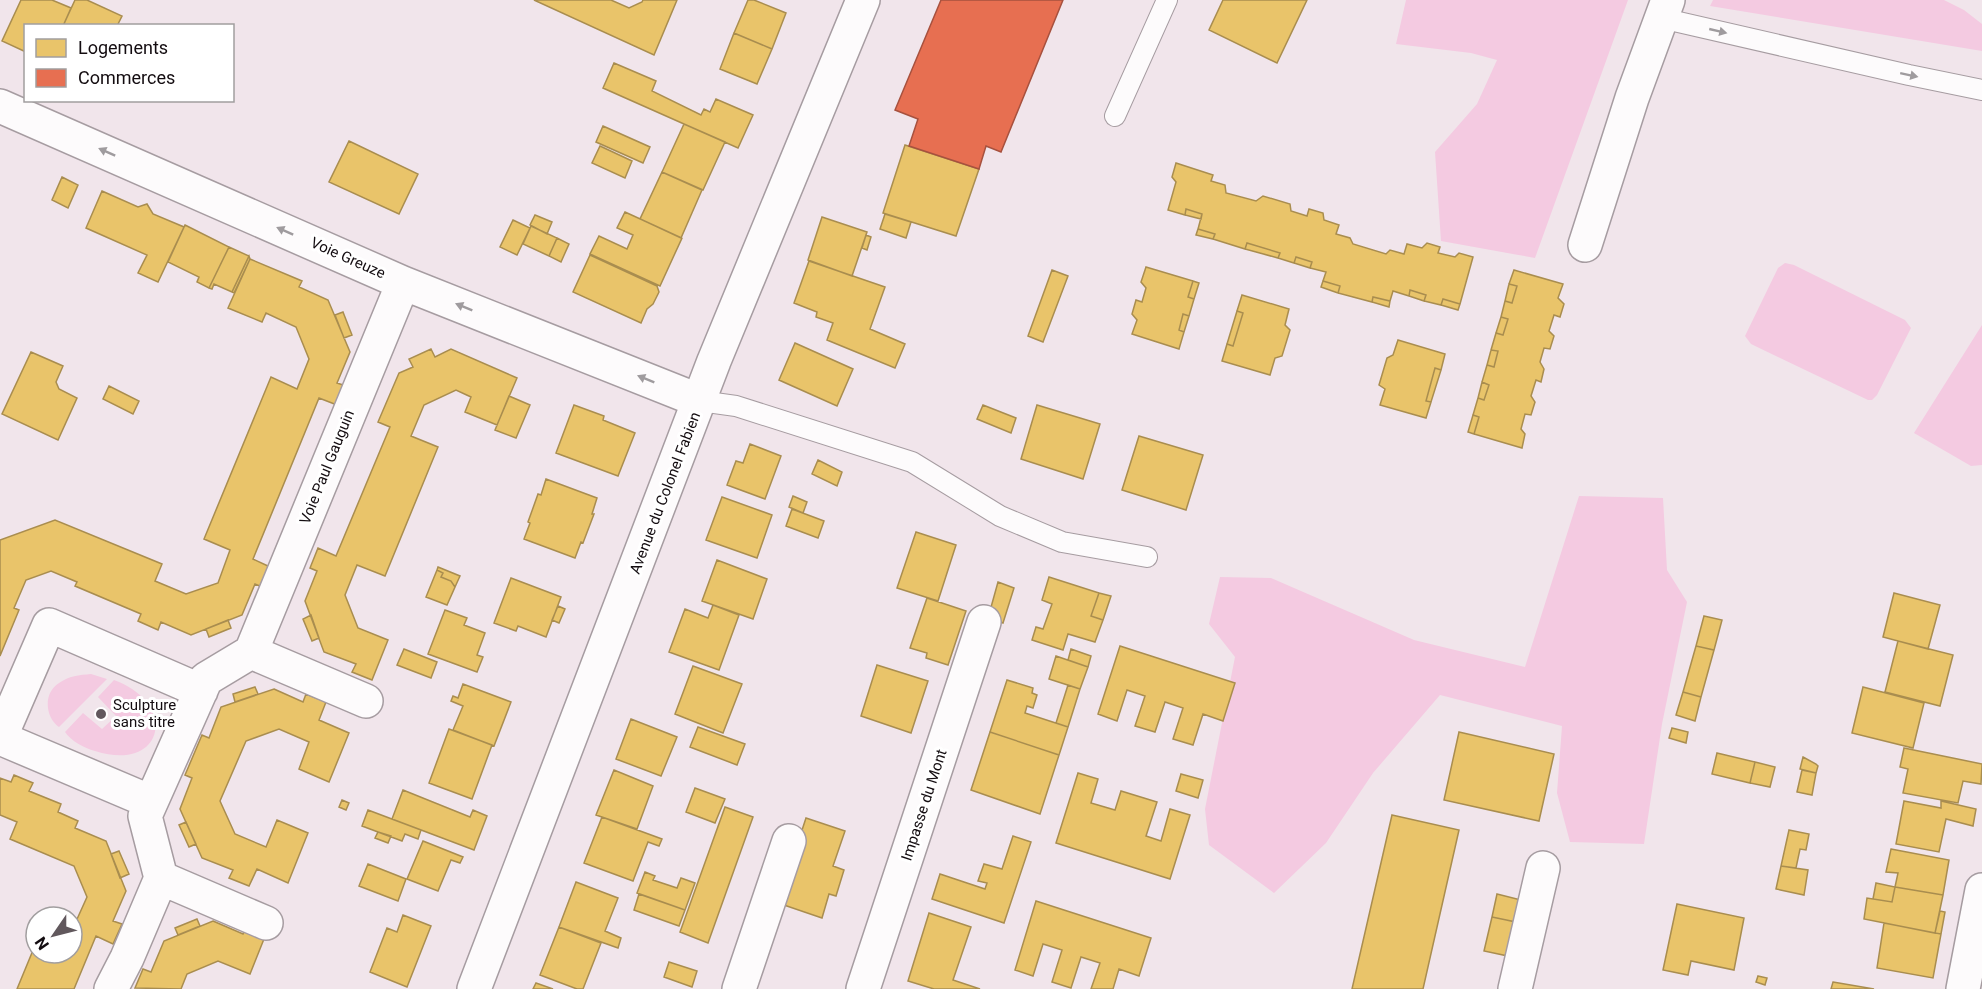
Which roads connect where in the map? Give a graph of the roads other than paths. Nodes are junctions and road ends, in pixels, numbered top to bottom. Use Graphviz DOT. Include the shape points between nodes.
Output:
graph roads {
  1 [pos="863,0"];
  2 [pos="1167,0"];
  3 [pos="1665,9"];
  4 [pos="1982,90"];
  5 [pos="0,106"];
  6 [pos="1115,116"];
  7 [pos="1585,245"];
  8 [pos="403,283"];
  9 [pos="700,401"];
  10 [pos="1147,557"];
  11 [pos="984,622"];
  12 [pos="251,652"];
  13 [pos="201,691"];
  14 [pos="366,701"];
  15 [pos="0,738"];
  16 [pos="151,802"];
  17 [pos="789,841"];
  18 [pos="1543,868"];
  19 [pos="161,878"];
  20 [pos="1982,890"];
  21 [pos="266,923"];
  22 [pos="111,989"];
  23 [pos="474,989"];
  24 [pos="739,989"];
  25 [pos="863,989"];
  26 [pos="1515,989"];
  27 [pos="1963,989"];
  1 -- 9 [label="street, Avenue du Colonel Fabien"];
  2 -- 6 [label="lane"];
  3 -- 4 [label="lane, one-way" via="1909,75"];
  3 -- 7 [label="street"];
  8 -- 5 [label="street, Voie Greuze, one-way"];
  9 -- 8 [label="street, Voie Greuze, one-way"];
  8 -- 12 [label="street, Voie Paul Gauguin"];
  9 -- 10 [label="lane" via="736,406 912,462 1000,516 1062,542"];
  9 -- 23 [label="street, Avenue du Colonel Fabien"];
  11 -- 25 [label="street, Impasse du Mont"];
  12 -- 13 [label="street" via="206,679"];
  12 -- 14 [label="street"];
  13 -- 15 [label="street" via="49,625"];
  13 -- 16 [label="street"];
  15 -- 16 [label="street"];
  16 -- 19 [label="street" via="145,816"];
  17 -- 24 [label="street"];
  18 -- 26 [label="street"];
  19 -- 21 [label="street"];
  19 -- 22 [label="street"];
  20 -- 27 [label="street"];
}
